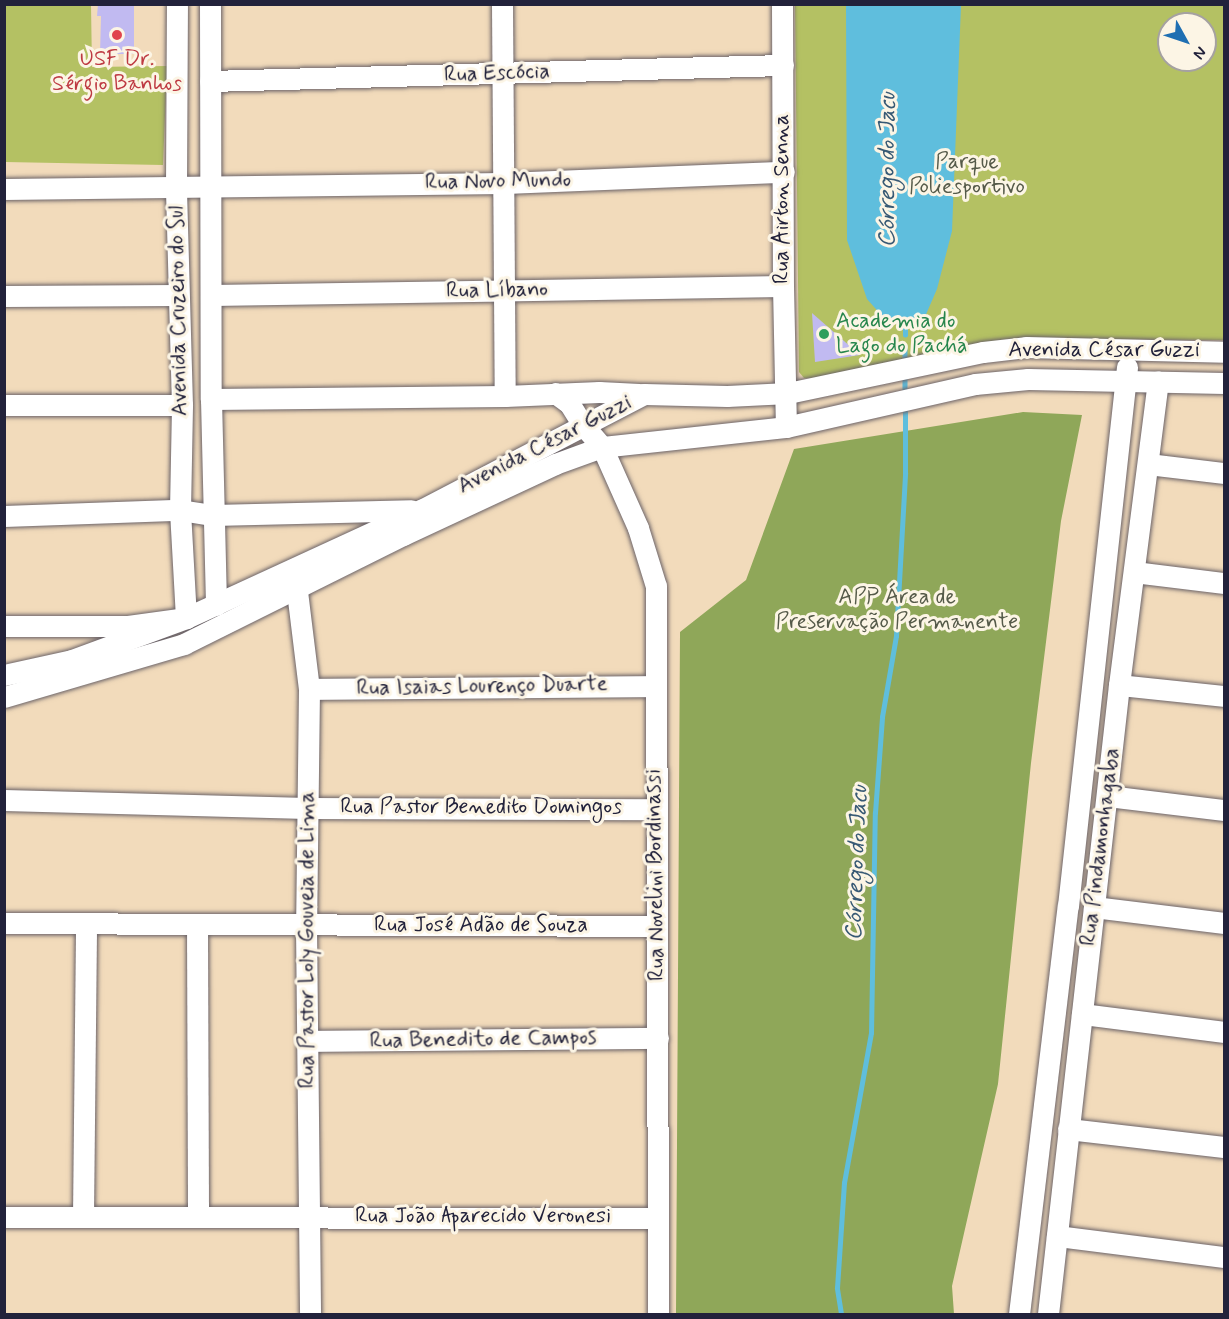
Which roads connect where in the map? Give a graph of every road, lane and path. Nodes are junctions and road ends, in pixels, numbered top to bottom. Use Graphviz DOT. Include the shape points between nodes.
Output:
graph roads {
  1 [pos="177,4"];
  2 [pos="210,4"];
  3 [pos="502,4"];
  4 [pos="782,4"];
  5 [pos="783,65"];
  6 [pos="504,74"];
  7 [pos="210,81"];
  8 [pos="784,172"];
  9 [pos="505,183"];
  10 [pos="211,187"];
  11 [pos="176,188"];
  12 [pos="4,189"];
  13 [pos="783,286"];
  14 [pos="507,291"];
  15 [pos="178,295"];
  16 [pos="212,295"];
  17 [pos="4,297"];
  18 [pos="1128,352"];
  19 [pos="1224,352"];
  20 [pos="1125,381"];
  21 [pos="1158,381"];
  22 [pos="1224,383"];
  23 [pos="555,393"];
  24 [pos="788,393"];
  25 [pos="644,394"];
  26 [pos="506,396"];
  27 [pos="211,399"];
  28 [pos="4,405"];
  29 [pos="182,405"];
  30 [pos="615,407"];
  31 [pos="583,425"];
  32 [pos="786,427"];
  33 [pos="626,442"];
  34 [pos="602,447"];
  35 [pos="1148,464"];
  36 [pos="1224,473"];
  37 [pos="180,510"];
  38 [pos="421,510"];
  39 [pos="213,515"];
  40 [pos="4,516"];
  41 [pos="1134,572"];
  42 [pos="295,577"];
  43 [pos="1224,583"];
  44 [pos="216,604"];
  45 [pos="186,618"];
  46 [pos="4,626"];
  47 [pos="4,675"];
  48 [pos="1119,685"];
  49 [pos="655,686"];
  50 [pos="309,689"];
  51 [pos="1224,696"];
  52 [pos="4,697"];
  53 [pos="1108,796"];
  54 [pos="4,800"];
  55 [pos="307,808"];
  56 [pos="655,809"];
  57 [pos="1224,810"];
  58 [pos="1094,907"];
  59 [pos="4,922"];
  60 [pos="1224,923"];
  61 [pos="86,924"];
  62 [pos="197,924"];
  63 [pos="306,926"];
  64 [pos="656,926"];
  65 [pos="1082,1014"];
  66 [pos="1224,1032"];
  67 [pos="658,1038"];
  68 [pos="308,1041"];
  69 [pos="1068,1129"];
  70 [pos="1224,1147"];
  71 [pos="198,1216"];
  72 [pos="309,1216"];
  73 [pos="4,1217"];
  74 [pos="82,1217"];
  75 [pos="657,1218"];
  76 [pos="1057,1236"];
  77 [pos="1224,1257"];
  78 [pos="310,1314"];
  79 [pos="658,1314"];
  80 [pos="1019,1314"];
  81 [pos="1048,1314"];
  1 -- 11 [label="street, Avenida Cruzeiro do Sul"];
  2 -- 7 [label="street, Avenida Cruzeiro do Sul"];
  3 -- 6 [label="street"];
  4 -- 5 [label="street, Rua Airton Senna"];
  5 -- 6 [label="street, Rua Escócia"];
  5 -- 8 [label="street, Rua Airton Senna"];
  6 -- 7 [label="street, Rua Escócia"];
  6 -- 9 [label="street"];
  7 -- 10 [label="street, Avenida Cruzeiro do Sul"];
  8 -- 9 [label="street, Rua Novo Mundo"];
  8 -- 13 [label="street, Rua Airton Senna"];
  9 -- 10 [label="street, Rua Novo Mundo"];
  9 -- 14 [label="street"];
  10 -- 11 [label="street, Rua Novo Mundo"];
  10 -- 16 [label="street, Avenida Cruzeiro do Sul"];
  11 -- 12 [label="street, Rua Novo Mundo"];
  11 -- 15 [label="street, Avenida Cruzeiro do Sul"];
  13 -- 14 [label="street, Rua Líbano"];
  13 -- 24 [label="street, Rua Airton Senna"];
  14 -- 16 [label="street, Rua Líbano"];
  14 -- 26 [label="street"];
  15 -- 17 [label="street"];
  15 -- 29 [label="street, Avenida Cruzeiro do Sul"];
  16 -- 27 [label="street, Avenida Cruzeiro do Sul"];
  18 -- 19 [label="street, Avenida César Guzzi"];
  18 -- 20 [label="street"];
  18 -- 24 [label="street, Avenida César Guzzi" via="1026,347"];
  20 -- 21 [label="street, Avenida César Guzzi"];
  20 -- 32 [label="street, Avenida César Guzzi" via="1028,379 975,384"];
  20 -- 80 [label="street"];
  21 -- 22 [label="street, Avenida César Guzzi"];
  21 -- 35 [label="street, Rua Pindamonhagaba"];
  23 -- 25 [label="street"];
  23 -- 26 [label="street"];
  23 -- 31 [label="street, Rua Novelini Bordinassi" via="574,409"];
  24 -- 25 [label="street, Avenida César Guzzi"];
  24 -- 32 [label="street, Rua Airton Senna"];
  25 -- 30 [label="street, Avenida César Guzzi"];
  26 -- 27 [label="street"];
  27 -- 39 [label="street, Avenida Cruzeiro do Sul"];
  28 -- 29 [label="street"];
  29 -- 37 [label="street, Avenida Cruzeiro do Sul"];
  30 -- 31 [label="street, Avenida César Guzzi"];
  30 -- 33 [label="street" via="607,416 607,425"];
  31 -- 34 [label="street, Rua Novelini Bordinassi"];
  31 -- 38 [label="street, Avenida César Guzzi"];
  32 -- 33 [label="street, Avenida César Guzzi"];
  33 -- 34 [label="street, Avenida César Guzzi"];
  34 -- 42 [label="street, Avenida César Guzzi"];
  34 -- 49 [label="street, Rua Novelini Bordinassi" via="638,528 656,586"];
  35 -- 36 [label="street"];
  35 -- 41 [label="street, Rua Pindamonhagaba"];
  37 -- 39 [label="street"];
  37 -- 40 [label="street"];
  37 -- 45 [label="street, Avenida Cruzeiro do Sul"];
  38 -- 39 [label="street"];
  38 -- 42 [label="street, Avenida César Guzzi"];
  39 -- 44 [label="street, Avenida Cruzeiro do Sul"];
  41 -- 43 [label="street"];
  41 -- 48 [label="street, Rua Pindamonhagaba"];
  42 -- 44 [label="street, Avenida César Guzzi"];
  42 -- 50 [label="street, Rua Pastor Loly Gouveia de Lima"];
  42 -- 52 [label="street" via="184,644"];
  44 -- 45 [label="street, Avenida César Guzzi"];
  45 -- 46 [label="street" via="128,626"];
  45 -- 47 [label="street, Avenida César Guzzi" via="72,660"];
  48 -- 51 [label="street"];
  48 -- 53 [label="street, Rua Pindamonhagaba"];
  49 -- 50 [label="street, Rua Isaias Lourenço Duarte"];
  49 -- 56 [label="street, Rua Novelini Bordinassi"];
  50 -- 55 [label="street, Rua Pastor Loly Gouveia de Lima"];
  53 -- 57 [label="street"];
  53 -- 58 [label="street, Rua Pindamonhagaba"];
  54 -- 55 [label="street, Rua Pastor Benedito Domingos"];
  55 -- 56 [label="street, Rua Pastor Benedito Domingos"];
  55 -- 63 [label="street, Rua Pastor Loly Gouveia de Lima"];
  56 -- 64 [label="street, Rua Novelini Bordinassi"];
  58 -- 60 [label="street"];
  58 -- 65 [label="street, Rua Pindamonhagaba"];
  59 -- 61 [label="street, Rua José Adão de Souza"];
  61 -- 62 [label="street, Rua José Adão de Souza"];
  61 -- 74 [label="street"];
  62 -- 63 [label="street, Rua José Adão de Souza"];
  62 -- 71 [label="street"];
  63 -- 64 [label="street, Rua José Adão de Souza"];
  63 -- 68 [label="street, Rua Pastor Loly Gouveia de Lima"];
  64 -- 67 [label="street, Rua Novelini Bordinassi"];
  65 -- 66 [label="street"];
  65 -- 69 [label="street, Rua Pindamonhagaba"];
  67 -- 68 [label="street, Rua Benedito de Campos"];
  67 -- 75 [label="street, Rua Novelini Bordinassi"];
  68 -- 72 [label="street, Rua Pastor Loly Gouveia de Lima"];
  69 -- 70 [label="street"];
  69 -- 76 [label="street, Rua Pindamonhagaba"];
  71 -- 72 [label="street, Rua João Aparecido Veronesi"];
  71 -- 74 [label="street, Rua João Aparecido Veronesi"];
  72 -- 75 [label="street, Rua João Aparecido Veronesi"];
  72 -- 78 [label="street, Rua Pastor Loly Gouveia de Lima"];
  73 -- 74 [label="street, Rua João Aparecido Veronesi"];
  75 -- 79 [label="street, Rua Novelini Bordinassi"];
  76 -- 77 [label="street"];
  76 -- 81 [label="street, Rua Pindamonhagaba"];
}
